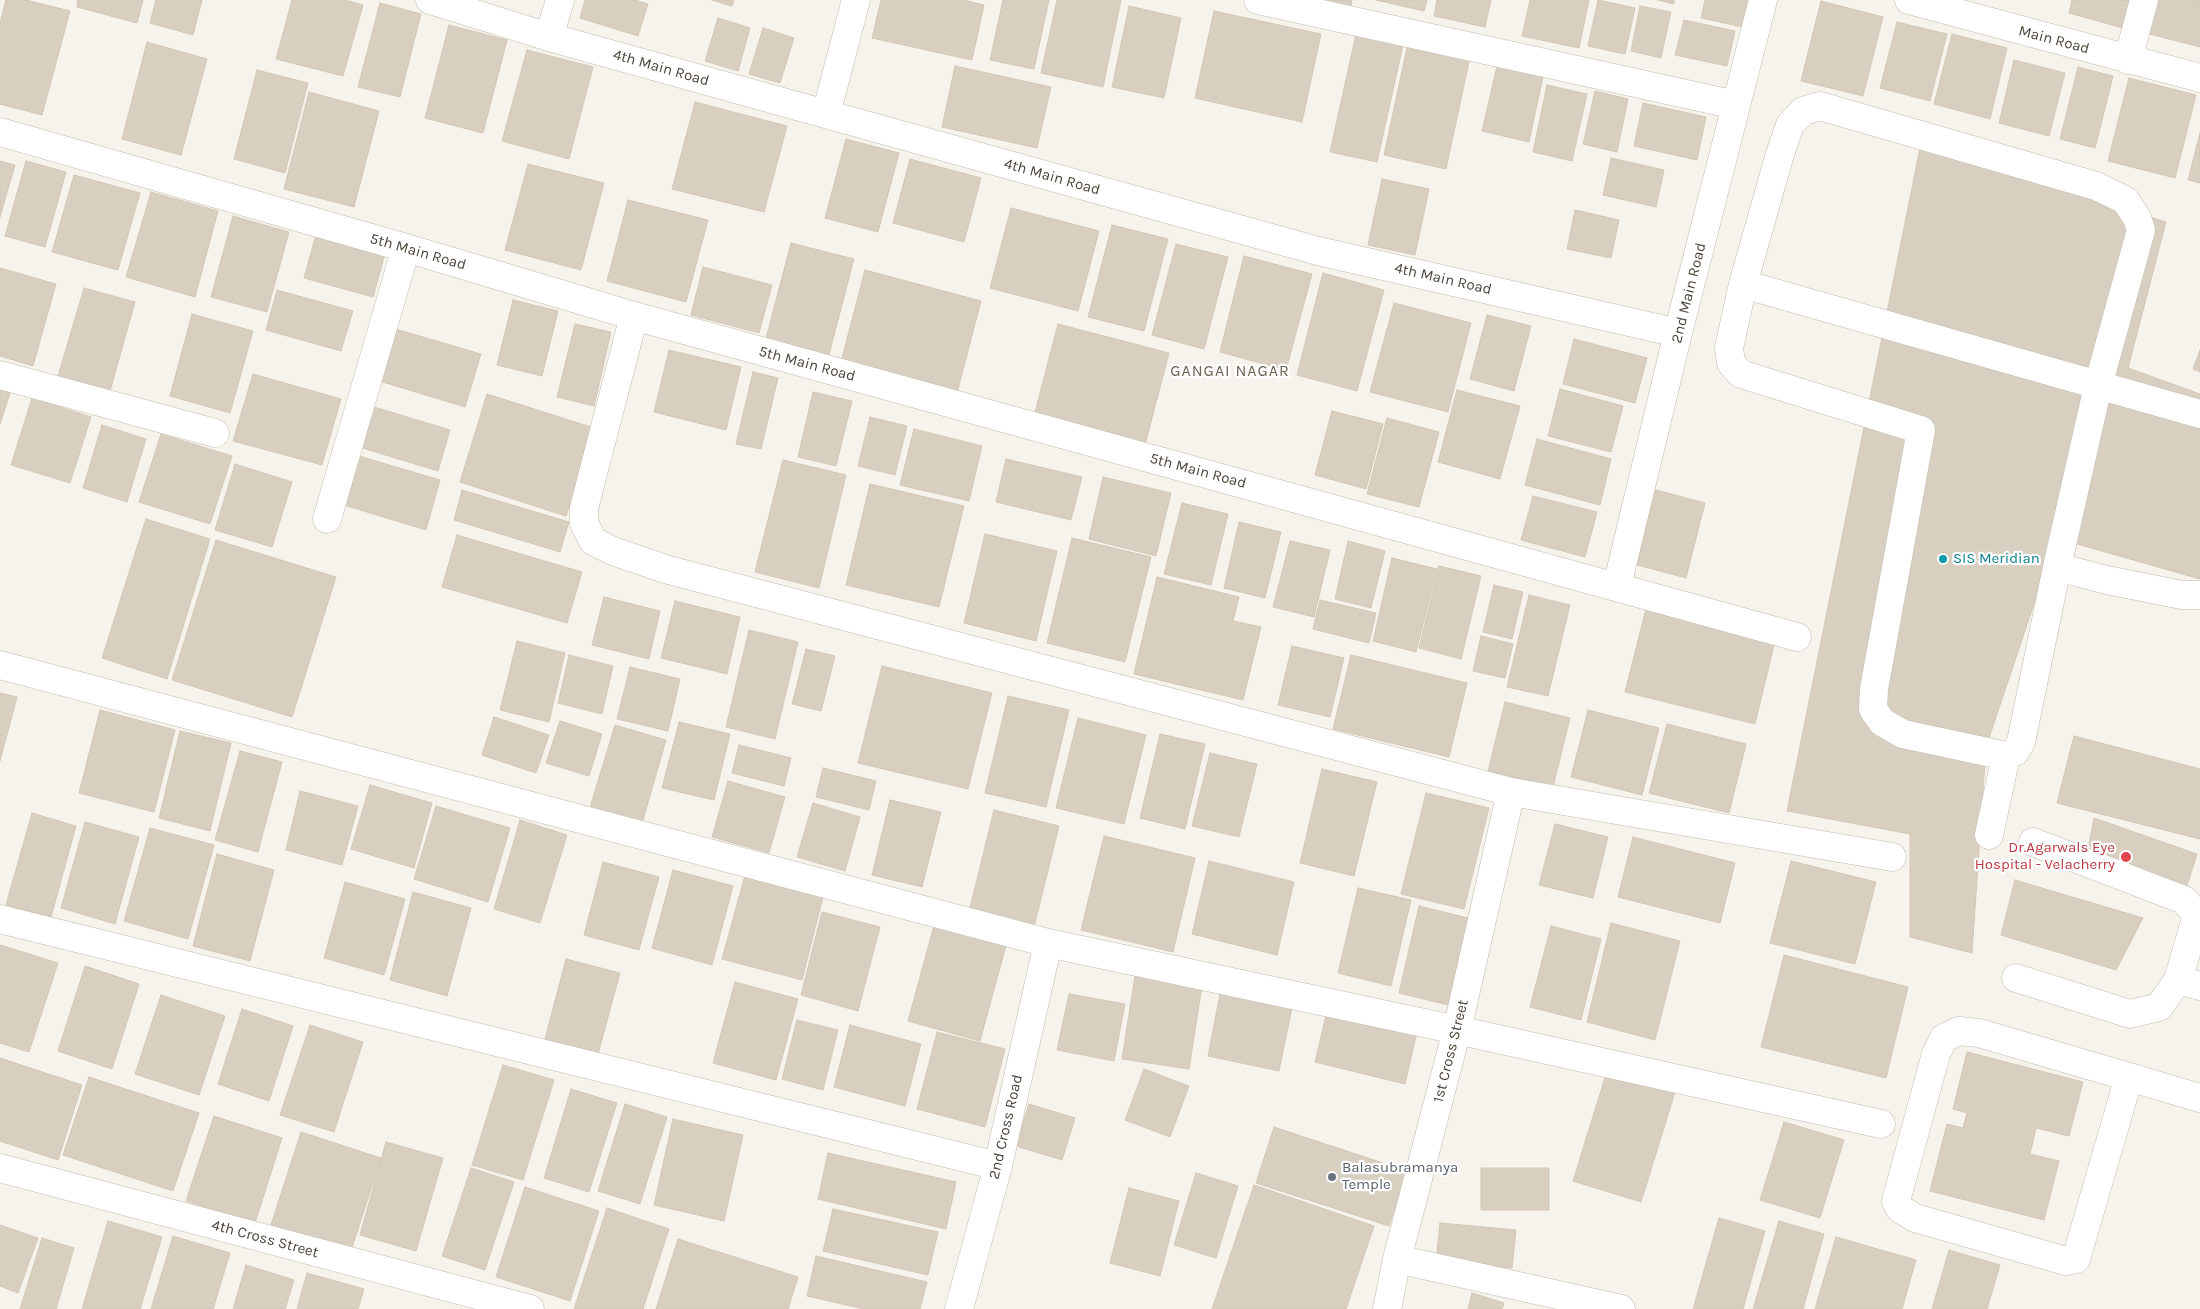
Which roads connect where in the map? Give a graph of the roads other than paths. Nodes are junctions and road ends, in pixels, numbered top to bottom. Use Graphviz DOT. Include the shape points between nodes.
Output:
graph roads {
  1 [pos="430,0"];
  2 [pos="560,0"];
  3 [pos="856,0"];
  4 [pos="1258,0"];
  5 [pos="1763,0"];
  6 [pos="1909,0"];
  7 [pos="2144,0"];
  8 [pos="549,37"];
  9 [pos="2128,60"];
  10 [pos="2200,78"];
  11 [pos="1736,105"];
  12 [pos="826,114"];
  13 [pos="0,132"];
  14 [pos="406,248"];
  15 [pos="1742,284"];
  16 [pos="634,316"];
  17 [pos="1678,333"];
  18 [pos="0,375"];
  19 [pos="2098,386"];
  20 [pos="2200,414"];
  21 [pos="216,433"];
  22 [pos="327,518"];
  23 [pos="2057,567"];
  24 [pos="1617,586"];
  25 [pos="2200,595"];
  26 [pos="1798,637"];
  27 [pos="0,665"];
  28 [pos="2006,756"];
  29 [pos="1511,792"];
  30 [pos="1989,835"];
  31 [pos="2034,842"];
  32 [pos="1892,857"];
  33 [pos="0,919"];
  34 [pos="1048,943"];
  35 [pos="2016,978"];
  36 [pos="2189,983"];
  37 [pos="1457,1030"];
  38 [pos="2130,1076"];
  39 [pos="2200,1098"];
  40 [pos="1881,1124"];
  41 [pos="998,1166"];
  42 [pos="0,1168"];
  43 [pos="1397,1259"];
  44 [pos="530,1309"];
  45 [pos="959,1309"];
  46 [pos="1387,1309"];
  47 [pos="1622,1309"];
  1 -- 8 [label="street, 4th Main Road"];
  2 -- 8 [label="street"];
  3 -- 12 [label="street"];
  4 -- 11 [label="street"];
  5 -- 11 [label="street, 2nd Main Road"];
  6 -- 9 [label="street, Main Road"];
  7 -- 9 [label="street"];
  8 -- 12 [label="street, 4th Main Road"];
  9 -- 10 [label="street, Main Road"];
  11 -- 17 [label="street, 2nd Main Road"];
  12 -- 17 [label="street, 4th Main Road" via="1318,251"];
  13 -- 14 [label="street, 5th Main Road"];
  14 -- 16 [label="street, 5th Main Road"];
  14 -- 22 [label="street"];
  15 -- 19 [label="street"];
  15 -- 19 [label="street" via="1790,125 1803,112 1820,106 2096,186 2125,200 2141,230"];
  15 -- 28 [label="street" via="1729,348 1731,363 1741,374 1921,430 1872,709 1882,722 1903,734"];
  16 -- 24 [label="street, 5th Main Road"];
  16 -- 29 [label="street" via="584,508 584,523 593,541 665,569"];
  17 -- 24 [label="street, 2nd Main Road"];
  18 -- 21 [label="street"];
  19 -- 20 [label="street"];
  19 -- 23 [label="street"];
  23 -- 25 [label="street" via="2182,595"];
  23 -- 28 [label="street" via="2021,742 2015,752"];
  24 -- 26 [label="street, 5th Main Road"];
  27 -- 34 [label="street"];
  28 -- 30 [label="street"];
  29 -- 32 [label="street"];
  29 -- 37 [label="street, 1st Cross Street"];
  31 -- 36 [label="street" via="2184,900 2197,915"];
  33 -- 41 [label="street"];
  34 -- 37 [label="street"];
  34 -- 41 [label="street, 2nd Cross Road"];
  35 -- 36 [label="street" via="2130,1014 2159,1007"];
  37 -- 40 [label="street"];
  37 -- 43 [label="street, 1st Cross Street"];
  38 -- 38 [label="street" via="2076,1259 2066,1261 1915,1218 1900,1209 1896,1201 1936,1054 1944,1038 1959,1031 1979,1033"];
  38 -- 39 [label="street"];
  41 -- 45 [label="street, 2nd Cross Road"];
  42 -- 44 [label="street, 4th Cross Street"];
  43 -- 46 [label="street, 1st Cross Street"];
  43 -- 47 [label="street"];
}
